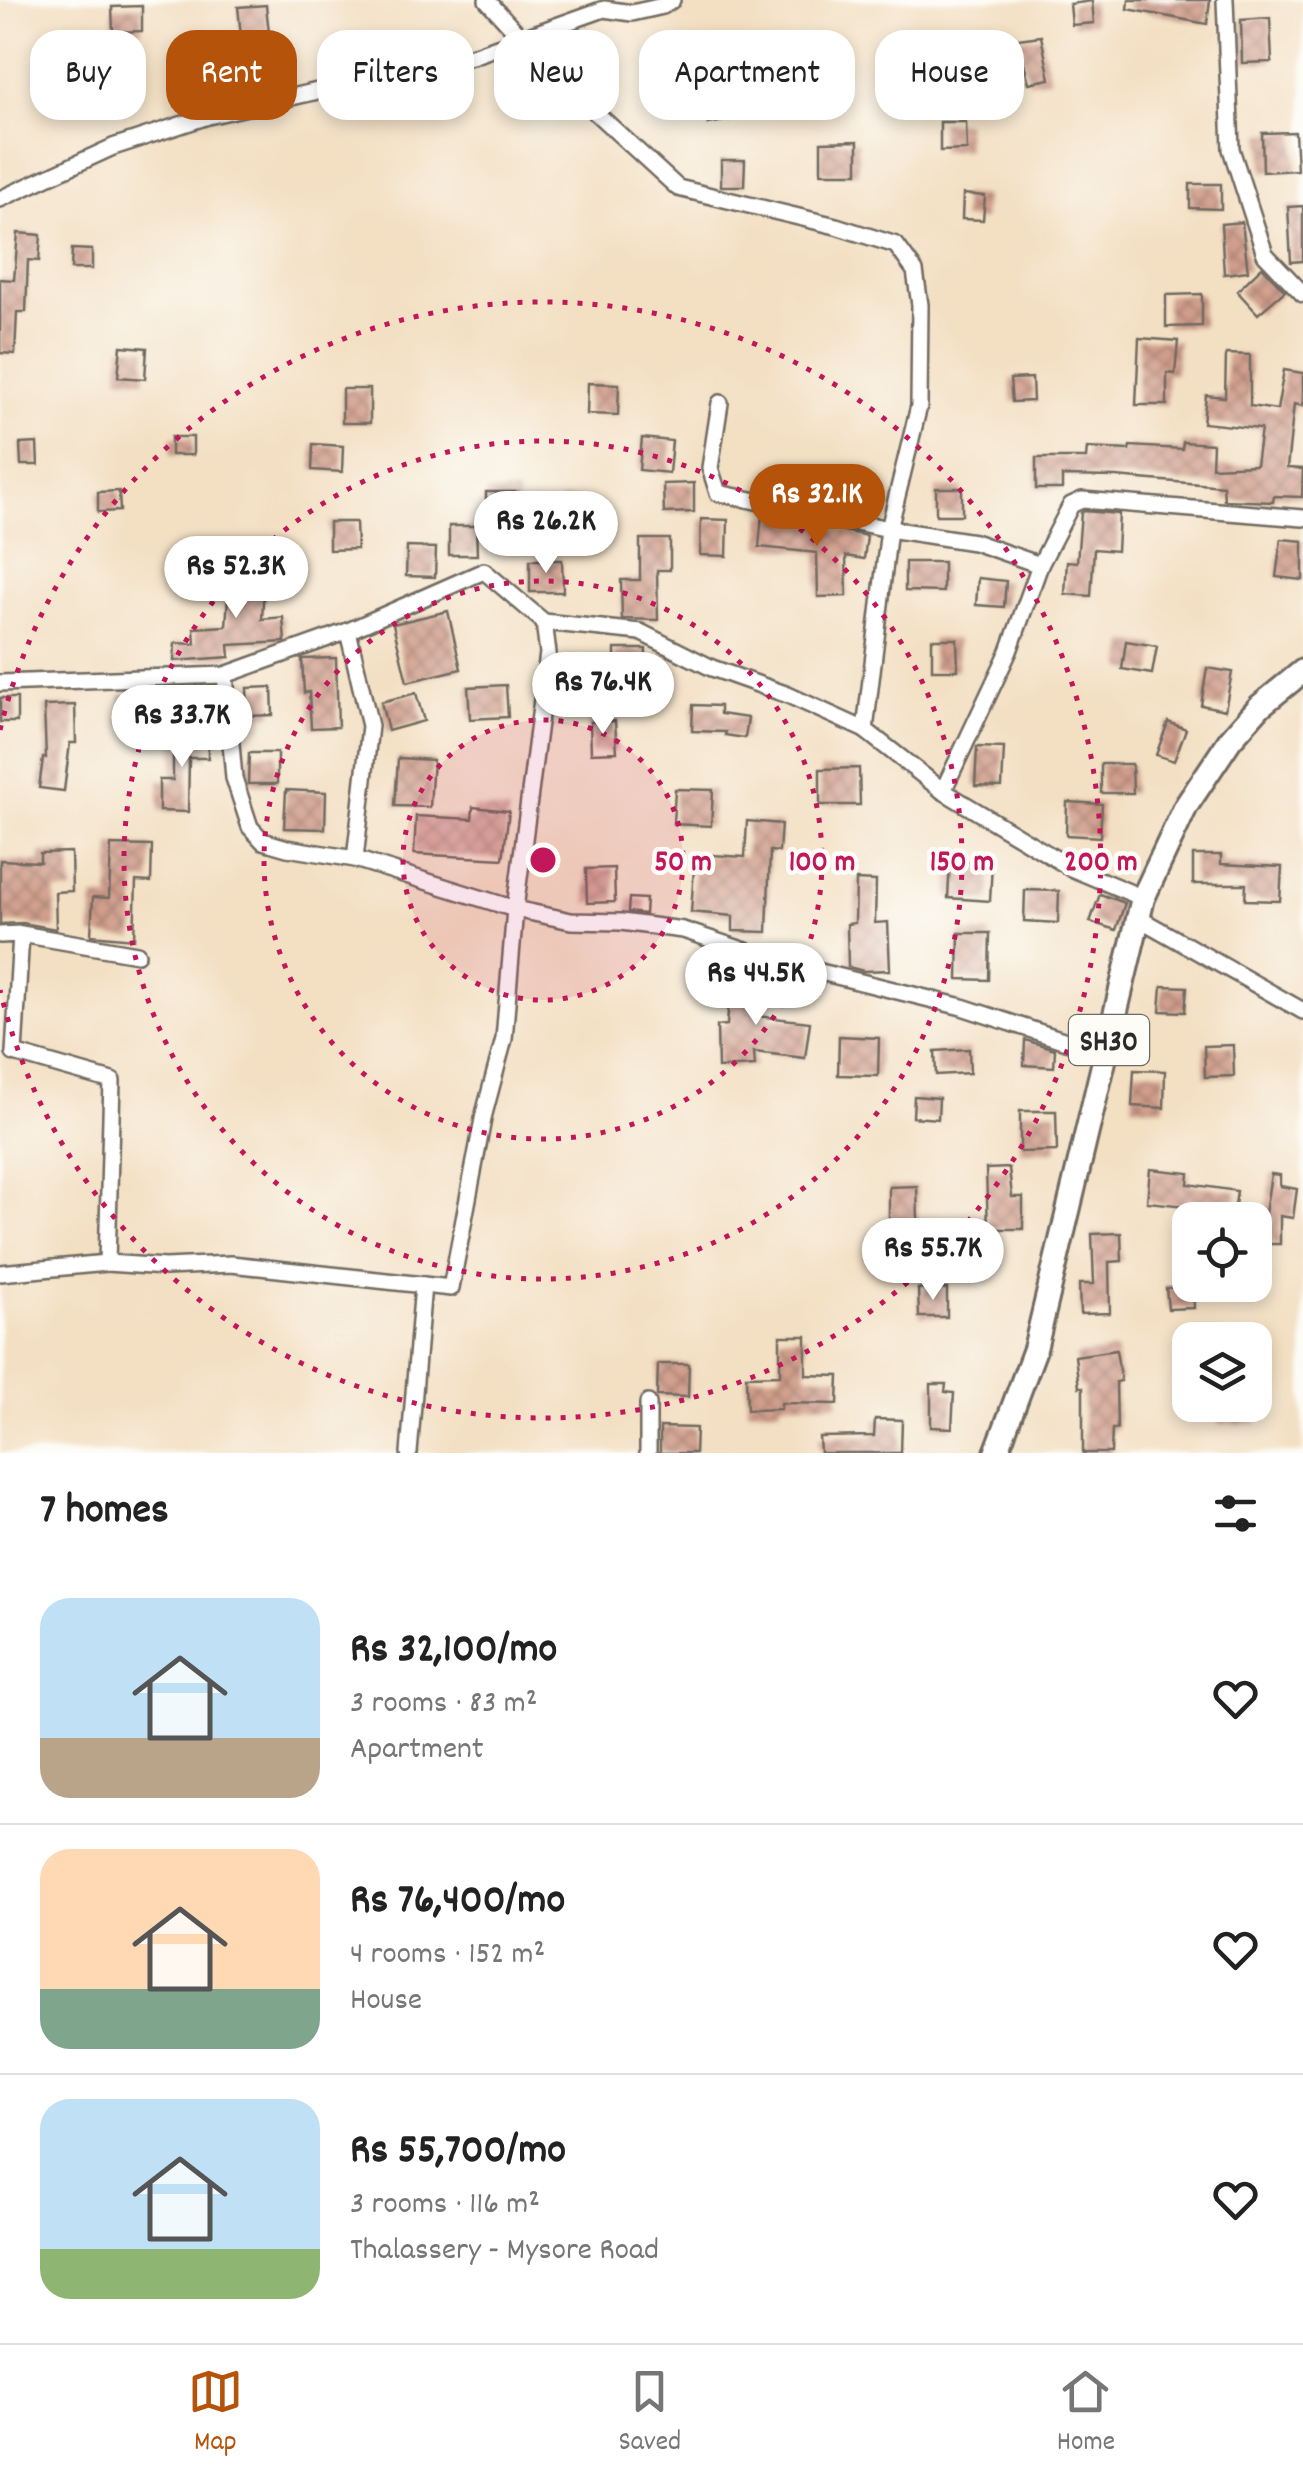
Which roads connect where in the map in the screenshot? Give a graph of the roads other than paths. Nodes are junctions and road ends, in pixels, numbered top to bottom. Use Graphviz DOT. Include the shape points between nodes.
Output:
graph roads {
  1 [pos="488,0"];
  2 [pos="672,0"];
  3 [pos="1225,0"];
  4 [pos="515,30"];
  5 [pos="545,30"];
  6 [pos="494,48"];
  7 [pos="604,120"];
  8 [pos="0,199"];
  9 [pos="1303,294"];
  10 [pos="720,404"];
  11 [pos="1303,518"];
  12 [pos="888,529"];
  13 [pos="1040,565"];
  14 [pos="544,622"];
  15 [pos="348,631"];
  16 [pos="1303,671"];
  17 [pos="224,676"];
  18 [pos="0,683"];
  19 [pos="865,730"];
  20 [pos="944,791"];
  21 [pos="356,859"];
  22 [pos="515,909"];
  23 [pos="1142,909"];
  24 [pos="22,934"];
  25 [pos="0,935"];
  26 [pos="138,954"];
  27 [pos="1303,1012"];
  28 [pos="7,1052"];
  29 [pos="1106,1054"];
  30 [pos="107,1263"];
  31 [pos="0,1273"];
  32 [pos="423,1285"];
  33 [pos="648,1404"];
  34 [pos="409,1453"];
  35 [pos="648,1453"];
  36 [pos="996,1453"];
  1 -- 4 [label="street"];
  2 -- 5 [label="street" via="632,13 604,9"];
  3 -- 9 [label="street" via="1232,150 1265,254"];
  6 -- 8 [label="street" via="208,116 113,147"];
  7 -- 12 [label="street" via="678,188 896,246 915,271 919,406"];
  10 -- 12 [label="street" via="710,468 718,493"];
  11 -- 13 [label="street" via="1082,500 1070,505"];
  12 -- 13 [label="street" via="974,542"];
  12 -- 19 [label="street"];
  13 -- 20 [label="street" via="1009,651"];
  14 -- 15 [label="street" via="484,572"];
  14 -- 19 [label="street" via="640,632"];
  14 -- 22 [label="street" via="548,653"];
  15 -- 17 [label="street"];
  15 -- 21 [label="street" via="370,726"];
  16 -- 23 [label="main road, SH30" via="1230,740 1186,806"];
  17 -- 18 [label="street"];
  17 -- 21 [label="street" via="234,778 250,828 264,841"];
  19 -- 20 [label="street"];
  20 -- 23 [label="street"];
  21 -- 22 [label="street"];
  22 -- 29 [label="street" via="682,930"];
  22 -- 32 [label="street" via="504,1039 451,1288"];
  23 -- 27 [label="street"];
  23 -- 29 [label="main road, SH30"];
  24 -- 25 [label="street"];
  24 -- 26 [label="street"];
  24 -- 28 [label="street"];
  28 -- 30 [label="street" via="112,1081"];
  29 -- 36 [label="main road, SH30" via="1035,1349"];
  30 -- 31 [label="street"];
  30 -- 32 [label="street" via="232,1264"];
  32 -- 34 [label="street"];
  33 -- 35 [label="street"];
}
